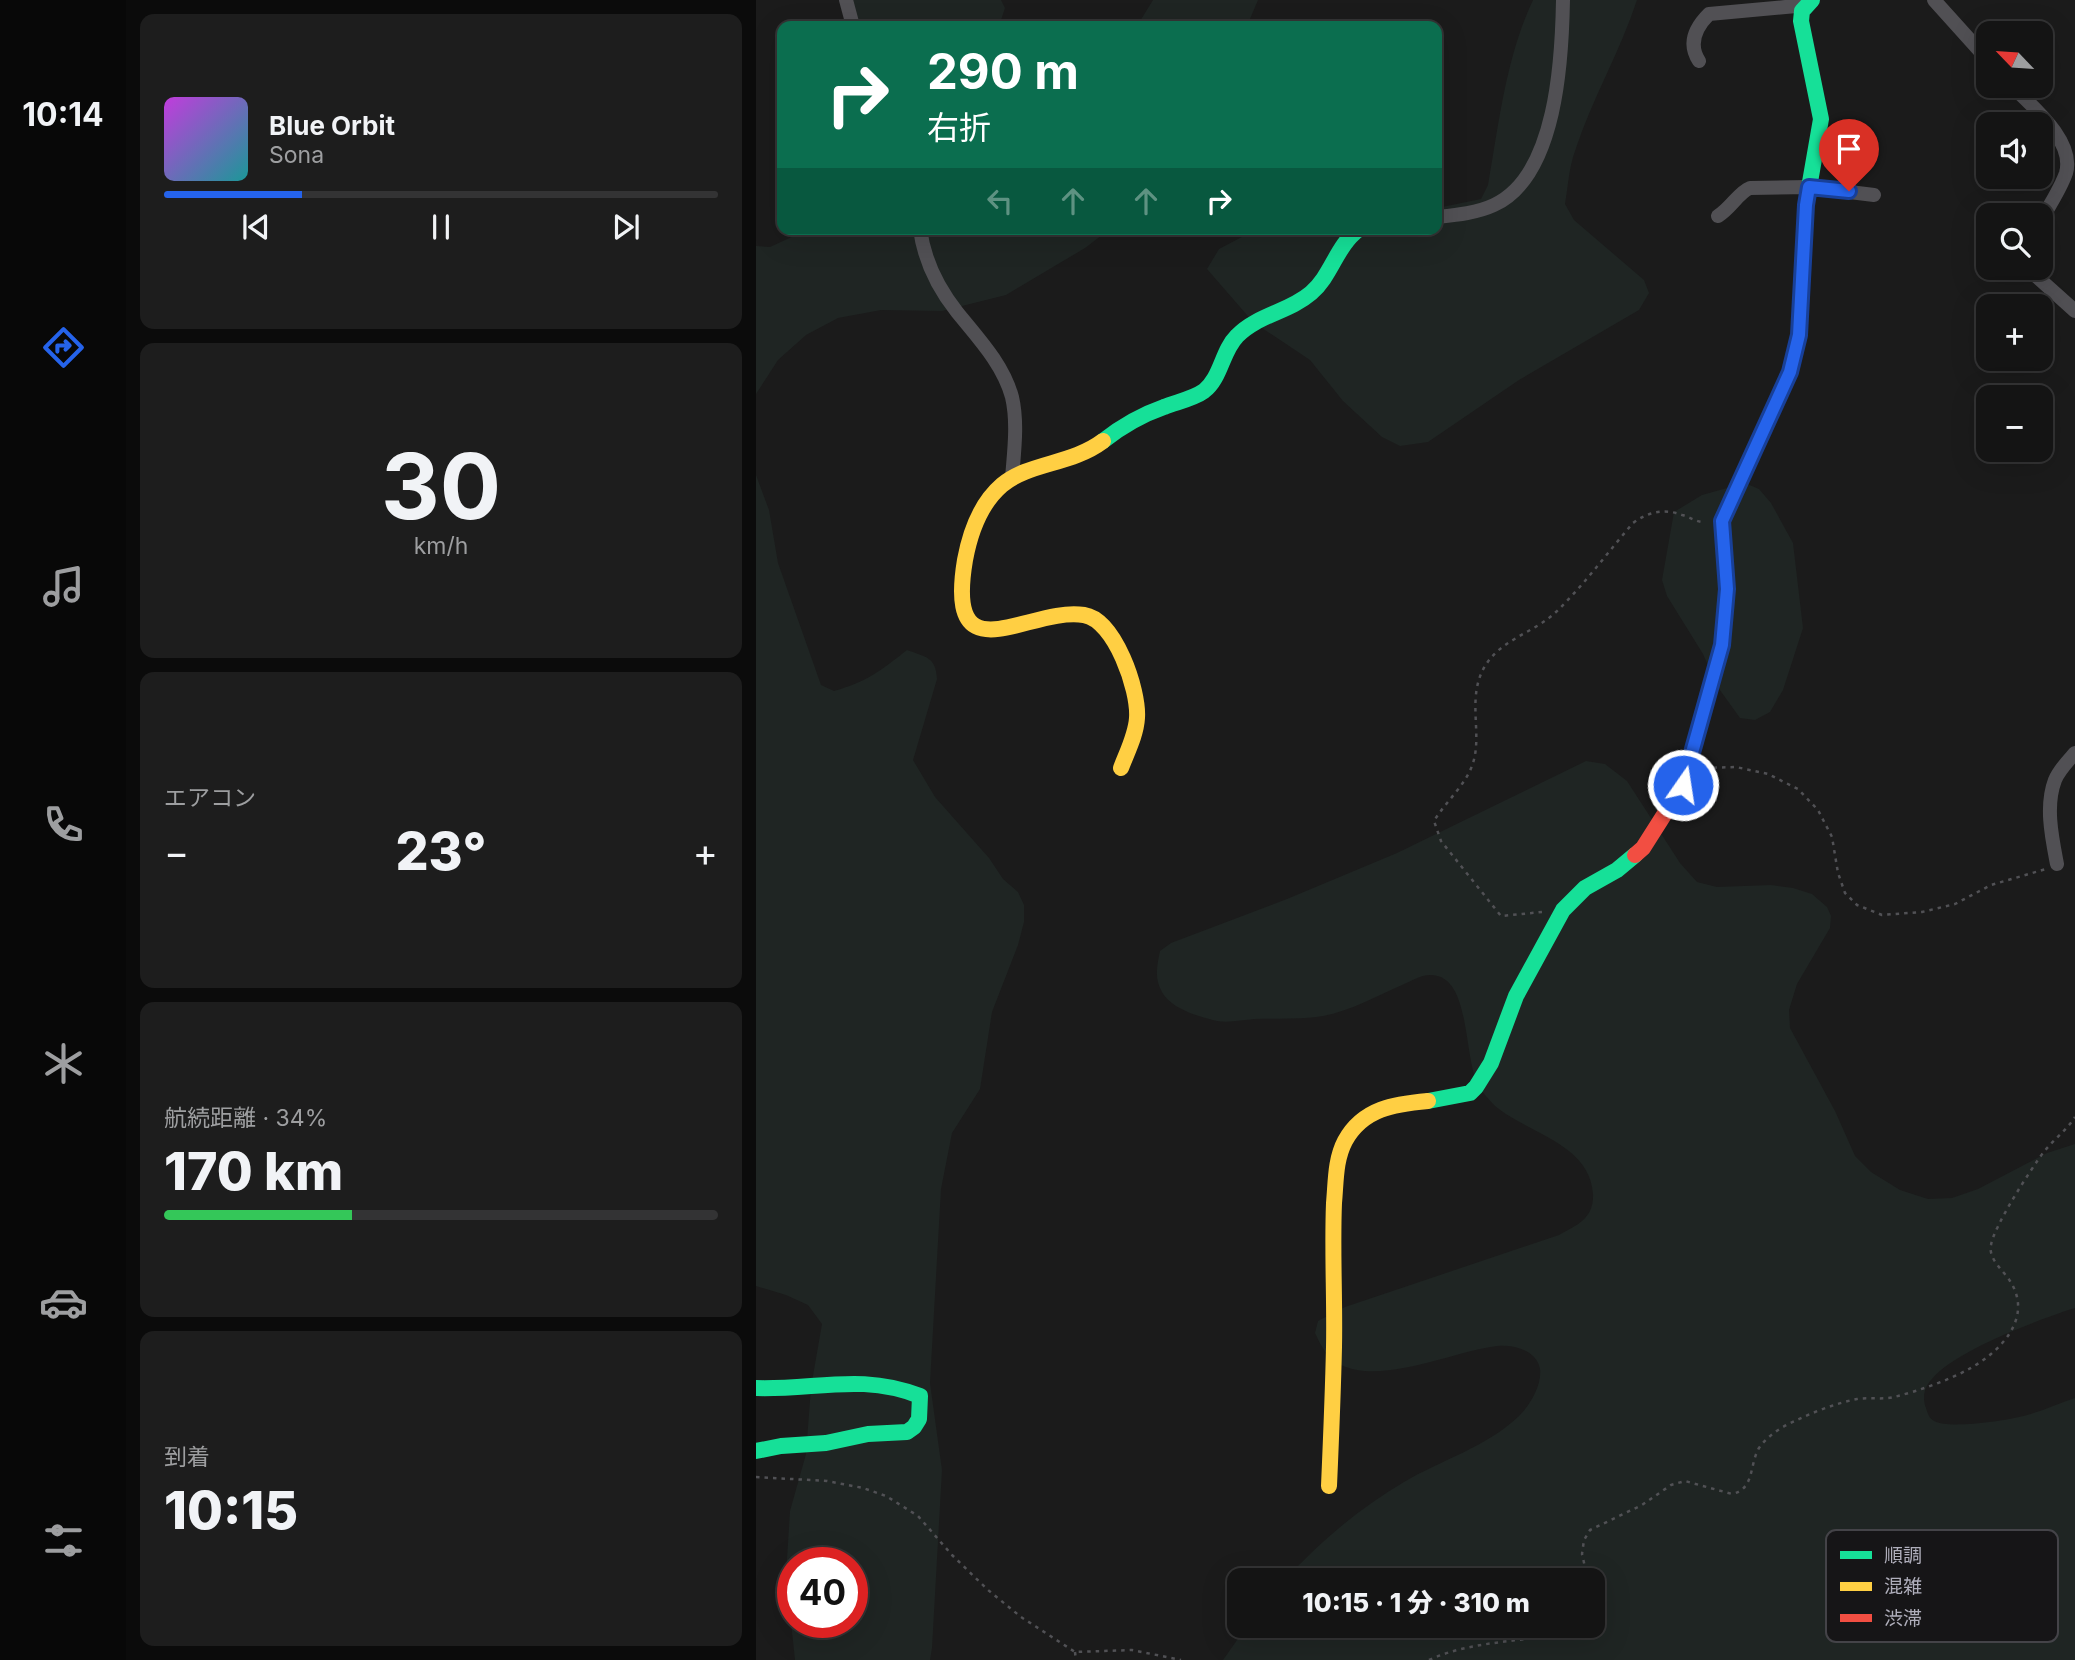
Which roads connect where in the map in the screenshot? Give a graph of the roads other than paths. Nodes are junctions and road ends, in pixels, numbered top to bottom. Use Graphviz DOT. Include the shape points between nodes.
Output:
graph roads {
  1 [pos="846,0"];
  2 [pos="1563,0"];
  3 [pos="1934,0"];
  4 [pos="1810,3"];
  5 [pos="852,21"];
  6 [pos="1976,47"];
  7 [pos="1699,61"];
  8 [pos="2024,98"];
  9 [pos="1809,187"];
  10 [pos="1874,195"];
  11 [pos="2050,203"];
  12 [pos="1442,216"];
  13 [pos="1718,216"];
  14 [pos="921,235"];
  15 [pos="1350,235"];
  16 [pos="2040,280"];
  17 [pos="2075,311"];
  18 [pos="1012,478"];
  19 [pos="2075,753"];
  20 [pos="1121,768"];
  21 [pos="2057,864"];
  22 [pos="756,1388"];
  23 [pos="756,1451"];
  24 [pos="1329,1486"];
  1 -- 5 [label="street"];
  2 -- 12 [label="street" via="1556,93 1544,142 1530,171 1512,193 1494,205"];
  3 -- 6 [label="street"];
  4 -- 7 [label="street" via="1709,14 1692,43"];
  4 -- 9 [label="street" via="1802,11 1801,21 1821,119"];
  8 -- 11 [label="street" via="2064,142 2069,155 2067,172"];
  9 -- 10 [label="street"];
  9 -- 13 [label="street" via="1750,188"];
  9 -- 24 [label="street" via="1799,335 1790,372 1722,521 1727,589 1722,645 1683,785 1643,848 1585,888 1563,910 1516,996 1491,1063 1476,1087 1447,1099 1378,1110 1346,1139 1338,1157"];
  14 -- 18 [label="street" via="937,282 1006,379 1015,438"];
  15 -- 18 [label="street" via="1315,290 1256,320 1228,345 1204,391 1128,423 1078,456"];
  16 -- 17 [label="street"];
  18 -- 20 [label="street" via="983,509 969,541 962,607 968,619 984,630 1088,615 1111,636 1123,656 1136,697 1134,731"];
  19 -- 21 [label="street" via="2055,779 2052,793"];
  22 -- 23 [label="street" via="809,1388 857,1381 892,1384 920,1396 923,1404 917,1423 904,1433 865,1434 822,1444 791,1443"];
}
